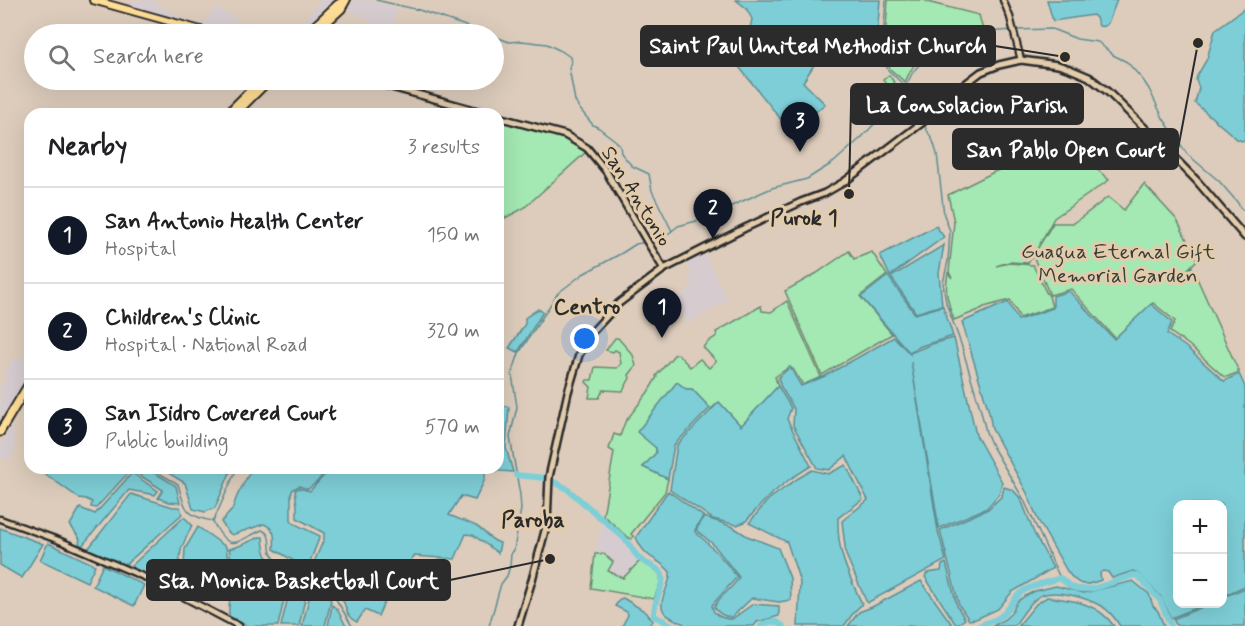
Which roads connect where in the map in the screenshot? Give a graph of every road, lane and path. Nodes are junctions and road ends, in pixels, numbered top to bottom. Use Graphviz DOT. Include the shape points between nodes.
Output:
graph roads {
  1 [pos="93,0"];
  2 [pos="345,0"];
  3 [pos="1003,0"];
  4 [pos="179,24"];
  5 [pos="317,24"];
  6 [pos="325,24"];
  7 [pos="1020,60"];
  8 [pos="251,90"];
  9 [pos="259,90"];
  10 [pos="402,90"];
  11 [pos="233,108"];
  12 [pos="242,108"];
  13 [pos="467,108"];
  14 [pos="504,119"];
  15 [pos="1245,237"];
  16 [pos="664,269"];
  17 [pos="24,392"];
  18 [pos="0,432"];
  19 [pos="0,519"];
  20 [pos="239,626"];
  21 [pos="518,626"];
  1 -- 4 [label="main road"];
  2 -- 5 [label="highway"];
  2 -- 6 [label="highway"];
  3 -- 7 [label="street"];
  7 -- 15 [label="main road" via="1070,69 1099,84 1197,181"];
  7 -- 16 [label="main road" via="979,73 922,123 844,182"];
  8 -- 11 [label="highway"];
  9 -- 12 [label="highway"];
  10 -- 13 [label="main road"];
  14 -- 16 [label="main road, San Antonio" via="564,135 590,151"];
  16 -- 21 [label="main road" via="619,303 593,331 579,355 552,463 547,523"];
  17 -- 18 [label="highway"];
  19 -- 20 [label="street" via="151,580"];
}
